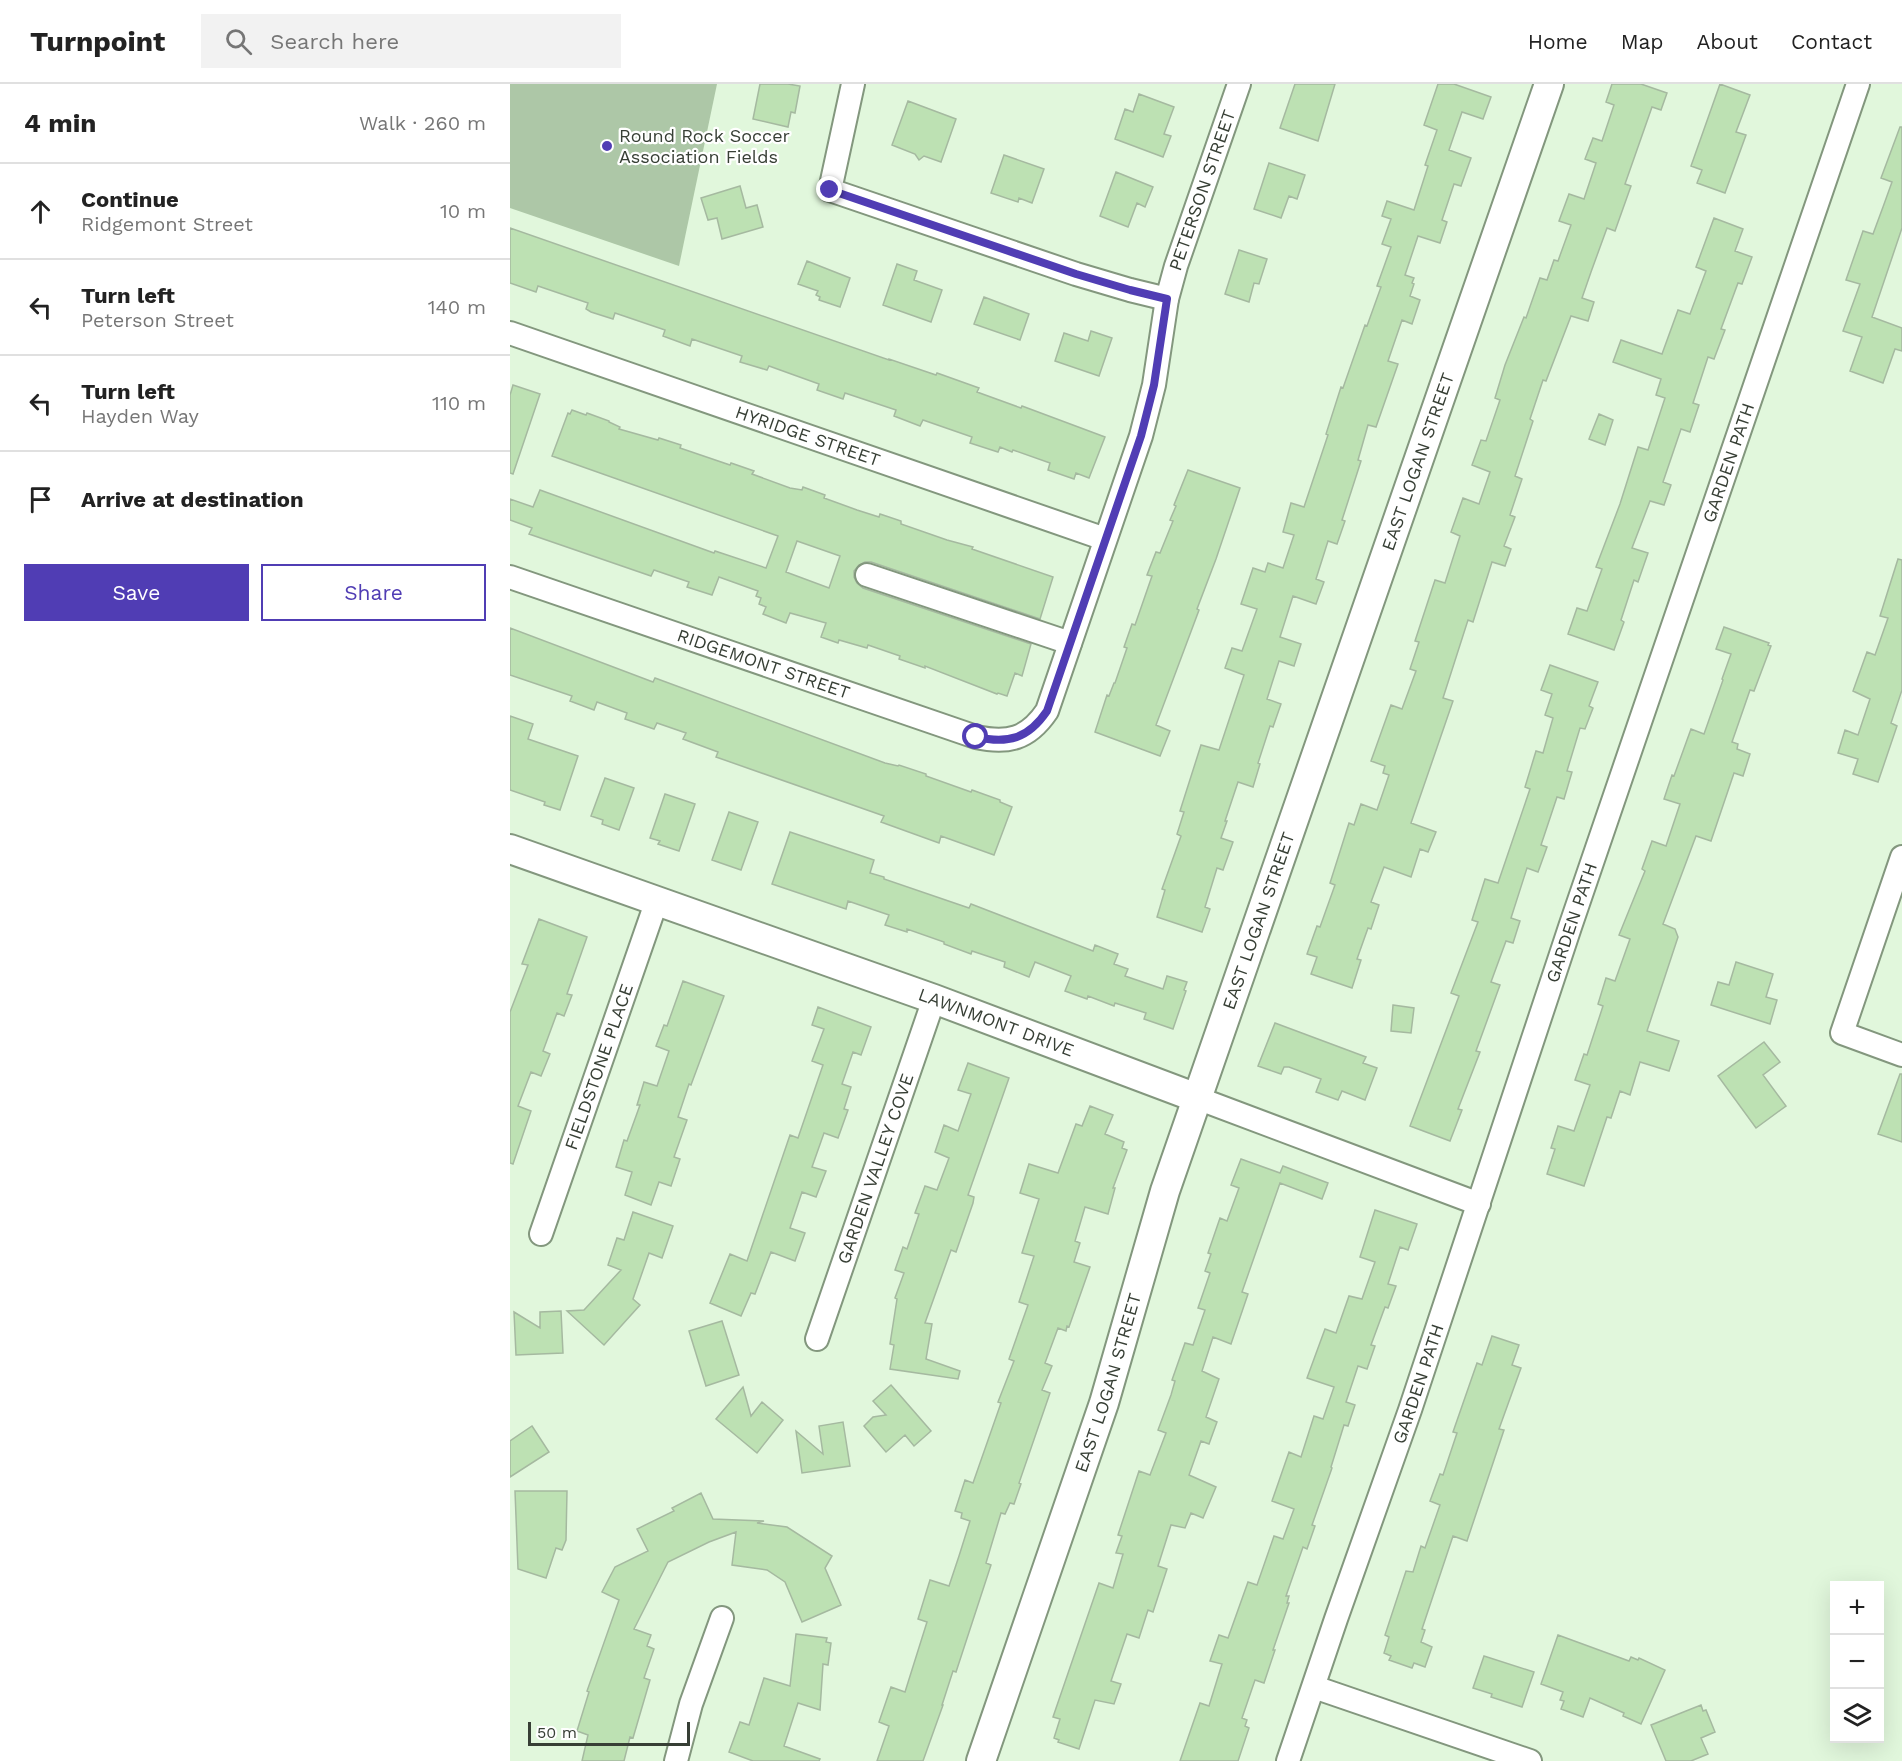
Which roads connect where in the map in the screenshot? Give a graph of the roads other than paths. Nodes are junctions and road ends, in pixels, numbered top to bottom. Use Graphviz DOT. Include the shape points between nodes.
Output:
graph roads {
  1 [pos="853,84"];
  2 [pos="1239,84"];
  3 [pos="1549,84"];
  4 [pos="1858,84"];
  5 [pos="1167,299"];
  6 [pos="510,333"];
  7 [pos="1105,539"];
  8 [pos="867,574"];
  9 [pos="510,577"];
  10 [pos="1070,643"];
  11 [pos="1020,736"];
  12 [pos="510,849"];
  13 [pos="1902,857"];
  14 [pos="657,900"];
  15 [pos="934,999"];
  16 [pos="1902,1054"];
  17 [pos="1197,1098"];
  18 [pos="1479,1204"];
  19 [pos="541,1234"];
  20 [pos="817,1339"];
  21 [pos="722,1618"];
  22 [pos="1314,1687"];
  23 [pos="676,1761"];
  24 [pos="981,1761"];
  25 [pos="1288,1761"];
  26 [pos="1530,1761"];
  1 -- 5 [label="street" via="830,190 1076,274"];
  2 -- 5 [label="street, PETERSON STREET"];
  3 -- 17 [label="street, EAST LOGAN STREET"];
  4 -- 18 [label="street, GARDEN PATH"];
  5 -- 7 [label="street, PETERSON STREET" via="1154,385 1141,436"];
  6 -- 7 [label="street, HYRIDGE STREET"];
  7 -- 10 [label="street, PETERSON STREET"];
  8 -- 10 [label="street"];
  9 -- 11 [label="street, RIDGEMONT STREET" via="976,737 993,741"];
  10 -- 11 [label="street, PETERSON STREET" via="1047,711 1037,725"];
  12 -- 14 [label="street, LAWNMONT DRIVE"];
  13 -- 16 [label="street" via="1842,1033"];
  14 -- 15 [label="street, LAWNMONT DRIVE"];
  14 -- 19 [label="street, FIELDSTONE PLACE"];
  15 -- 17 [label="street, LAWNMONT DRIVE"];
  15 -- 20 [label="street, GARDEN VALLEY COVE"];
  17 -- 18 [label="street, LAWNMONT DRIVE"];
  17 -- 24 [label="street, EAST LOGAN STREET" via="1165,1191 1104,1402"];
  18 -- 22 [label="street, GARDEN PATH"];
  21 -- 23 [label="street" via="691,1704"];
  22 -- 25 [label="street, GARDEN PATH"];
  22 -- 26 [label="street"];
}
